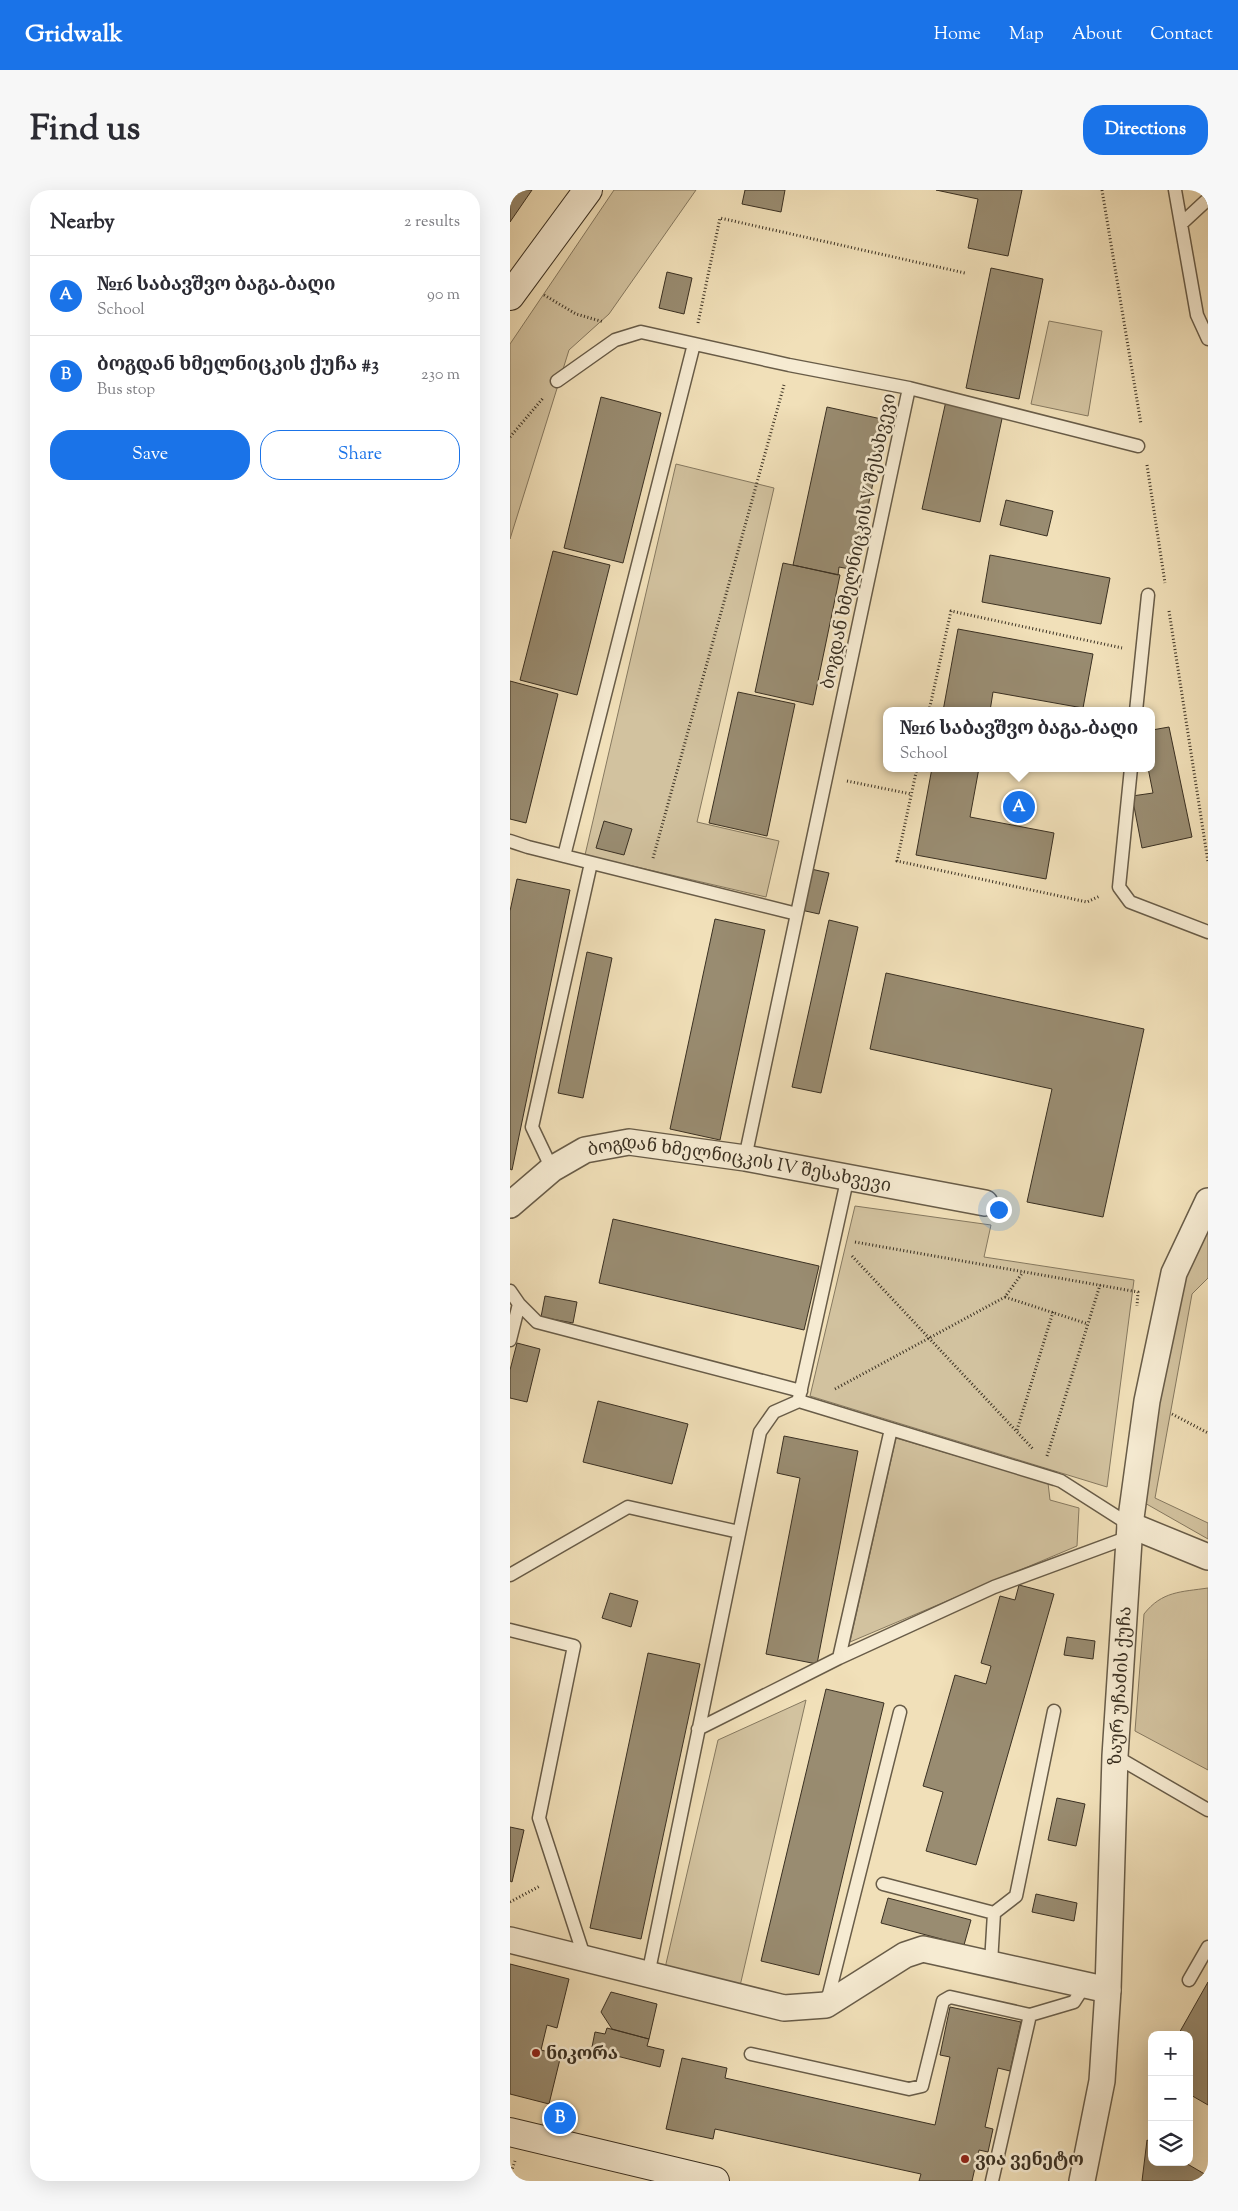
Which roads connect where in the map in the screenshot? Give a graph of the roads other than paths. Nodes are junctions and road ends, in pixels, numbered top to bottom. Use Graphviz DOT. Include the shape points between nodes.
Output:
graph roads {
  1 [pos="588,190"];
  2 [pos="1175,190"];
  3 [pos="1208,199"];
  4 [pos="1181,224"];
  5 [pos="517,281"];
  6 [pos="1208,339"];
  7 [pos="694,344"];
  8 [pos="557,381"];
  9 [pos="909,388"];
  10 [pos="1138,446"];
  11 [pos="1148,595"];
  12 [pos="1136,707"];
  13 [pos="1131,772"];
  14 [pos="510,841"];
  15 [pos="564,856"];
  16 [pos="591,863"];
  17 [pos="797,914"];
  18 [pos="1208,932"];
  19 [pos="745,1158"];
  20 [pos="552,1168"];
  21 [pos="848,1176"];
  22 [pos="1208,1202"];
  23 [pos="985,1203"];
  24 [pos="510,1206"];
  25 [pos="510,1291"];
  26 [pos="519,1304"];
  27 [pos="510,1340"];
  28 [pos="802,1399"];
  29 [pos="891,1429"];
  30 [pos="1129,1531"];
  31 [pos="739,1532"];
  32 [pos="1208,1557"];
  33 [pos="510,1575"];
  34 [pos="510,1630"];
  35 [pos="839,1658"];
  36 [pos="1054,1711"];
  37 [pos="900,1712"];
  38 [pos="698,1729"];
  39 [pos="1115,1756"];
  40 [pos="1208,1810"];
  41 [pos="883,1884"];
  42 [pos="994,1913"];
  43 [pos="510,1940"];
  44 [pos="1208,1947"];
  45 [pos="585,1959"];
  46 [pos="991,1963"];
  47 [pos="648,1974"];
  48 [pos="1189,1980"];
  49 [pos="1097,1988"];
  50 [pos="826,2005"];
  51 [pos="1030,2015"];
  52 [pos="751,2054"];
  53 [pos="510,2132"];
  54 [pos="715,2181"];
  55 [pos="992,2181"];
  56 [pos="1082,2181"];
  1 -- 5 [label="main road"];
  2 -- 4 [label="lane"];
  3 -- 4 [label="lane"];
  4 -- 6 [label="lane" via="1197,315"];
  7 -- 8 [label="lane, ბოგდან ხმელნიცკის V შესახვევი" via="641,332 615,340"];
  7 -- 9 [label="lane, ბოგდან ხმელნიცკის V შესახვევი"];
  7 -- 15 [label="lane"];
  9 -- 10 [label="lane"];
  9 -- 17 [label="lane, ბოგდან ხმელნიცკის V შესახვევი"];
  11 -- 12 [label="lane"];
  13 -- 18 [label="lane" via="1119,888 1130,902"];
  14 -- 15 [label="lane"];
  15 -- 16 [label="lane"];
  16 -- 17 [label="lane"];
  16 -- 20 [label="lane" via="532,1127"];
  17 -- 19 [label="lane, ბოგდან ხმელნიცკის V შესახვევი"];
  19 -- 20 [label="street, ბოგდან ხმელნიცკის IV შესახვევი" via="629,1142 585,1150"];
  19 -- 21 [label="street, ბოგდან ხმელნიცკის IV შესახვევი"];
  20 -- 24 [label="street, ბოგდან ხმელნიცკის IV შესახვევი"];
  21 -- 23 [label="street, ბოგდან ხმელნიცკის IV შესახვევი"];
  21 -- 28 [label="lane"];
  22 -- 30 [label="street, ზაურ უჩაძის ქუჩა" via="1174,1273 1146,1401"];
  25 -- 26 [label="lane"];
  26 -- 27 [label="lane"];
  26 -- 28 [label="lane" via="536,1322"];
  28 -- 29 [label="lane"];
  28 -- 31 [label="lane" via="774,1412 760,1432"];
  29 -- 30 [label="lane" via="1062,1481"];
  29 -- 35 [label="lane"];
  30 -- 32 [label="street"];
  30 -- 35 [label="lane" via="994,1587"];
  30 -- 39 [label="street, ზაურ უჩაძის ქუჩა"];
  31 -- 33 [label="lane" via="628,1507"];
  31 -- 38 [label="lane"];
  34 -- 45 [label="lane" via="574,1646 539,1818"];
  35 -- 38 [label="lane"];
  36 -- 42 [label="lane" via="1016,1896"];
  37 -- 50 [label="lane"];
  38 -- 47 [label="lane"];
  39 -- 40 [label="lane"];
  39 -- 49 [label="street, ზაურ უჩაძის ქუჩა"];
  41 -- 42 [label="lane"];
  42 -- 46 [label="lane"];
  43 -- 45 [label="street"];
  44 -- 48 [label="lane"];
  45 -- 47 [label="street"];
  46 -- 49 [label="street"];
  46 -- 50 [label="street" via="923,1949 904,1955"];
  47 -- 50 [label="street" via="784,2008"];
  49 -- 51 [label="lane" via="1074,2002"];
  49 -- 56 [label="street, ზაურ უჩაძის ქუჩა" via="1102,2081"];
  51 -- 52 [label="lane" via="950,1997 943,2001 922,2086 909,2089"];
  51 -- 55 [label="lane"];
  53 -- 54 [label="main road"];
}
